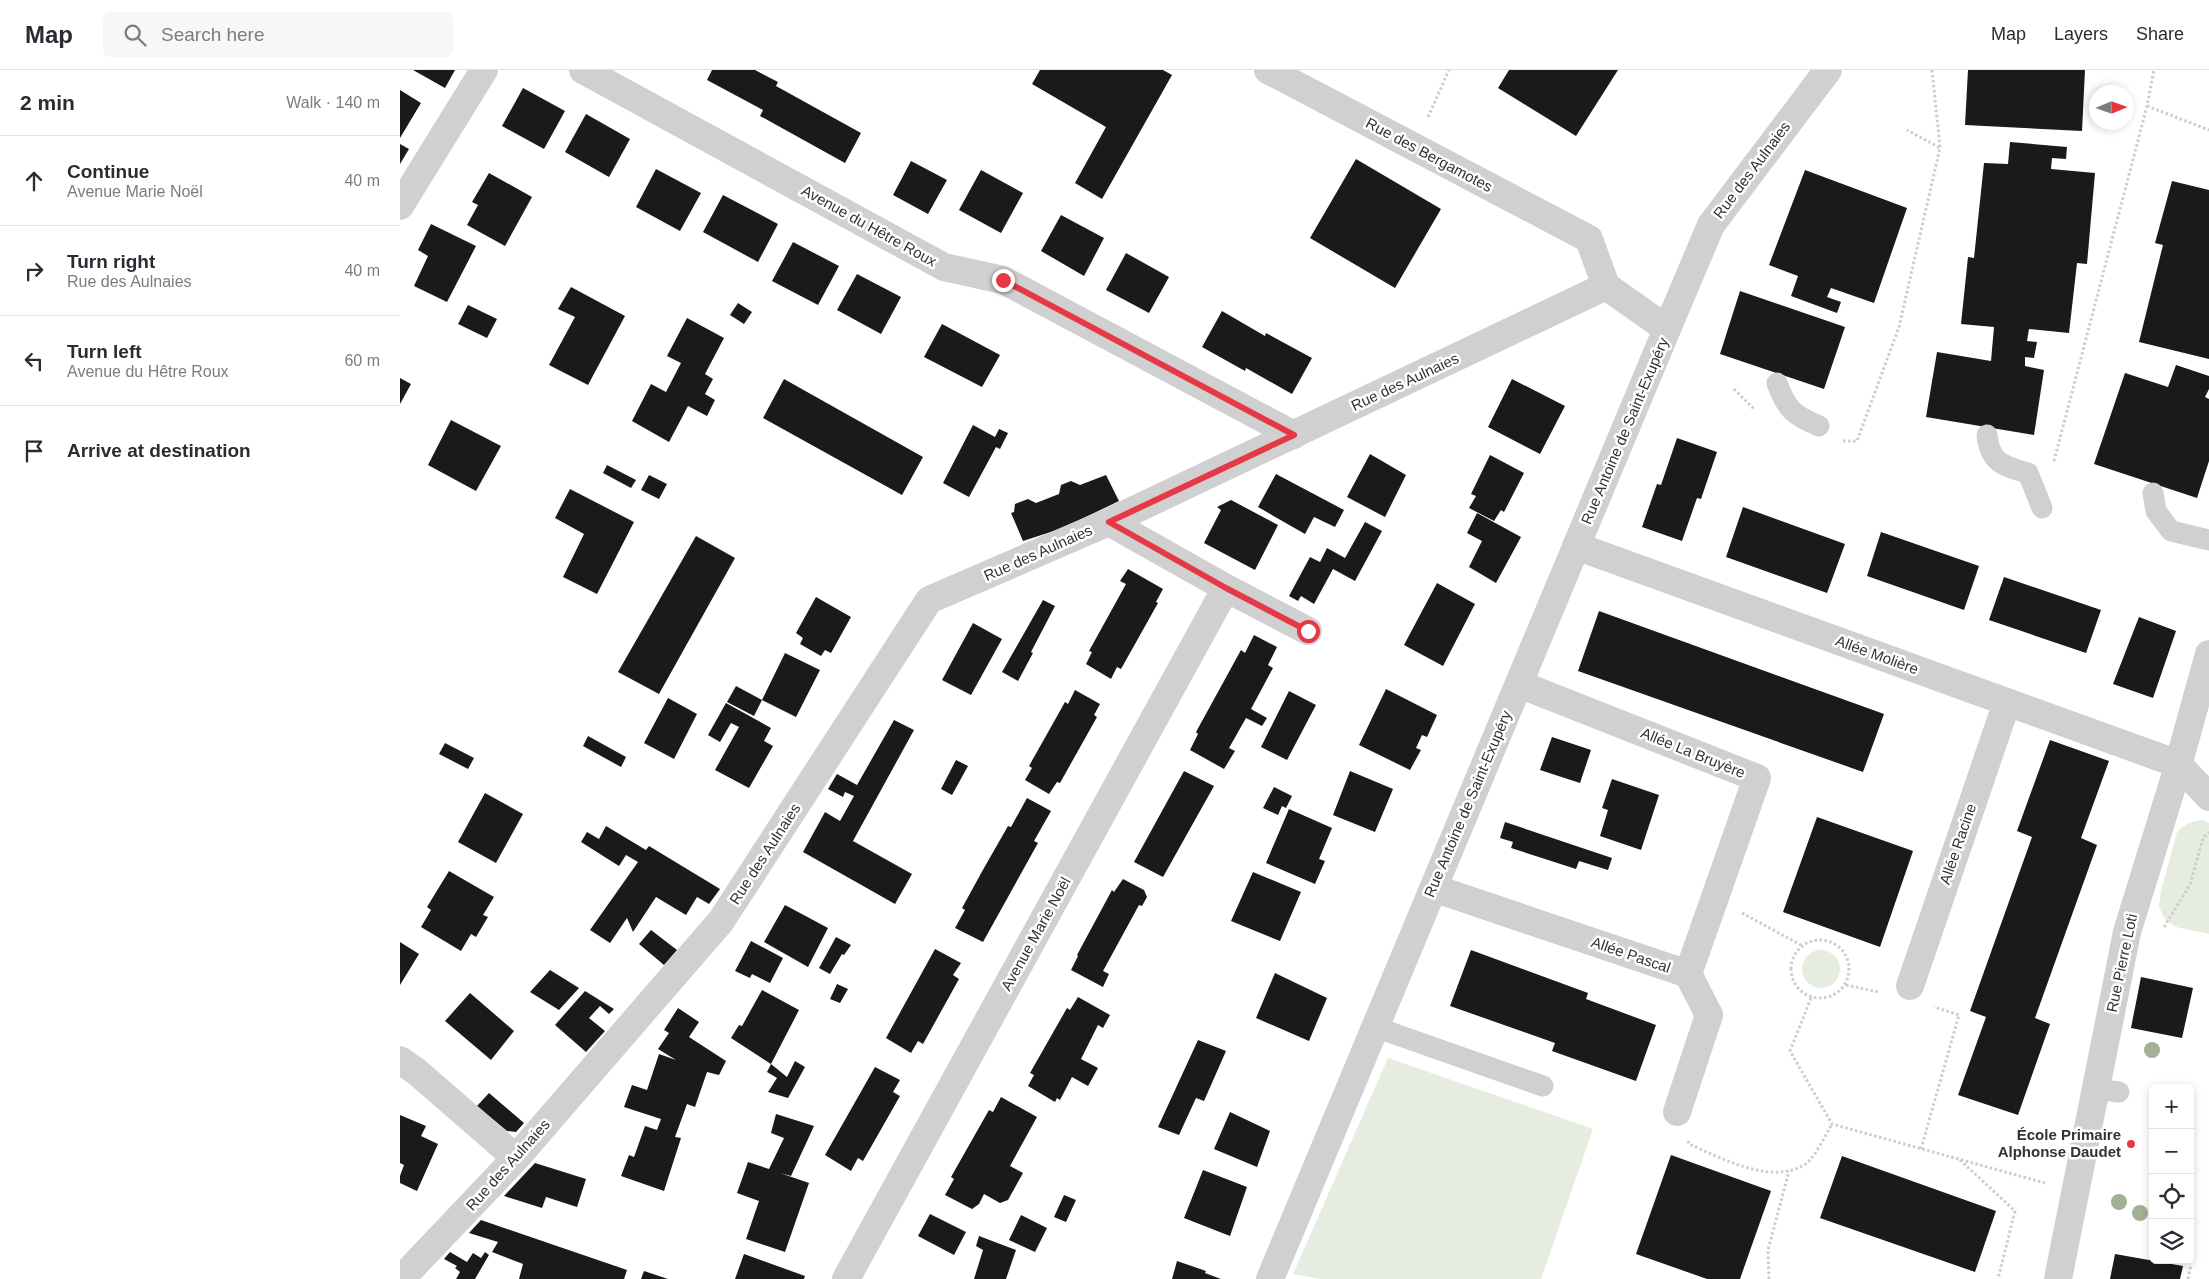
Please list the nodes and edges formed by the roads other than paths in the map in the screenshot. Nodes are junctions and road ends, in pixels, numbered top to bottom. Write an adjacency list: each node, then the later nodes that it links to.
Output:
1 (484, 70): 5 (street)
2 (583, 70): 10 (street, Avenue du Hêtre Roux)
3 (1268, 70): 6 (street, Rue des Bergamotes)
4 (1828, 70): 7 (street, Rue des Aulnaies)
5 (400, 206)
6 (1606, 286): 7 (street); 10 (street, Rue des Aulnaies)
7 (1668, 329): 16 (street, Rue Antoine de Saint-Exupéry)
8 (1777, 383): 9 (lane)
9 (1819, 426)
10 (1294, 435): 14 (street, Rue des Aulnaies)
11 (1987, 435): 13 (lane)
12 (2153, 493): 15 (lane)
13 (2042, 508)
14 (1109, 522): 17 (street); 31 (street, Rue des Aulnaies)
15 (2209, 540)
16 (1576, 546): 20 (street, Rue Antoine de Saint-Exupéry); 21 (street, Allée Molière)
17 (1226, 588): 18 (street); 33 (street, Avenue Marie Noël)
18 (1308, 631)
19 (2209, 654): 22 (street, Rue Pierre Loti)
20 (1519, 684): 24 (street, Rue Antoine de Saint-Exupéry); 25 (street, Allée La Bruyère)
21 (2007, 702): 22 (street, Allée Molière); 26 (street, Allée Racine)
22 (2178, 764): 23 (street); 35 (street, Rue Pierre Loti)
23 (2209, 798)
24 (1433, 888): 25 (street, Allée Pascal); 27 (street, Rue Antoine de Saint-Exupéry)
25 (1688, 974): 30 (street, Allée Pascal)
26 (1910, 986)
27 (1375, 1026): 29 (lane); 34 (street, Rue Antoine de Saint-Exupéry)
28 (400, 1060): 31 (street)
29 (1543, 1086)
30 (1677, 1112)
31 (516, 1158): 32 (street, Rue des Aulnaies)
32 (401, 1279)
33 (846, 1279)
34 (1270, 1279)
35 (2058, 1279)

